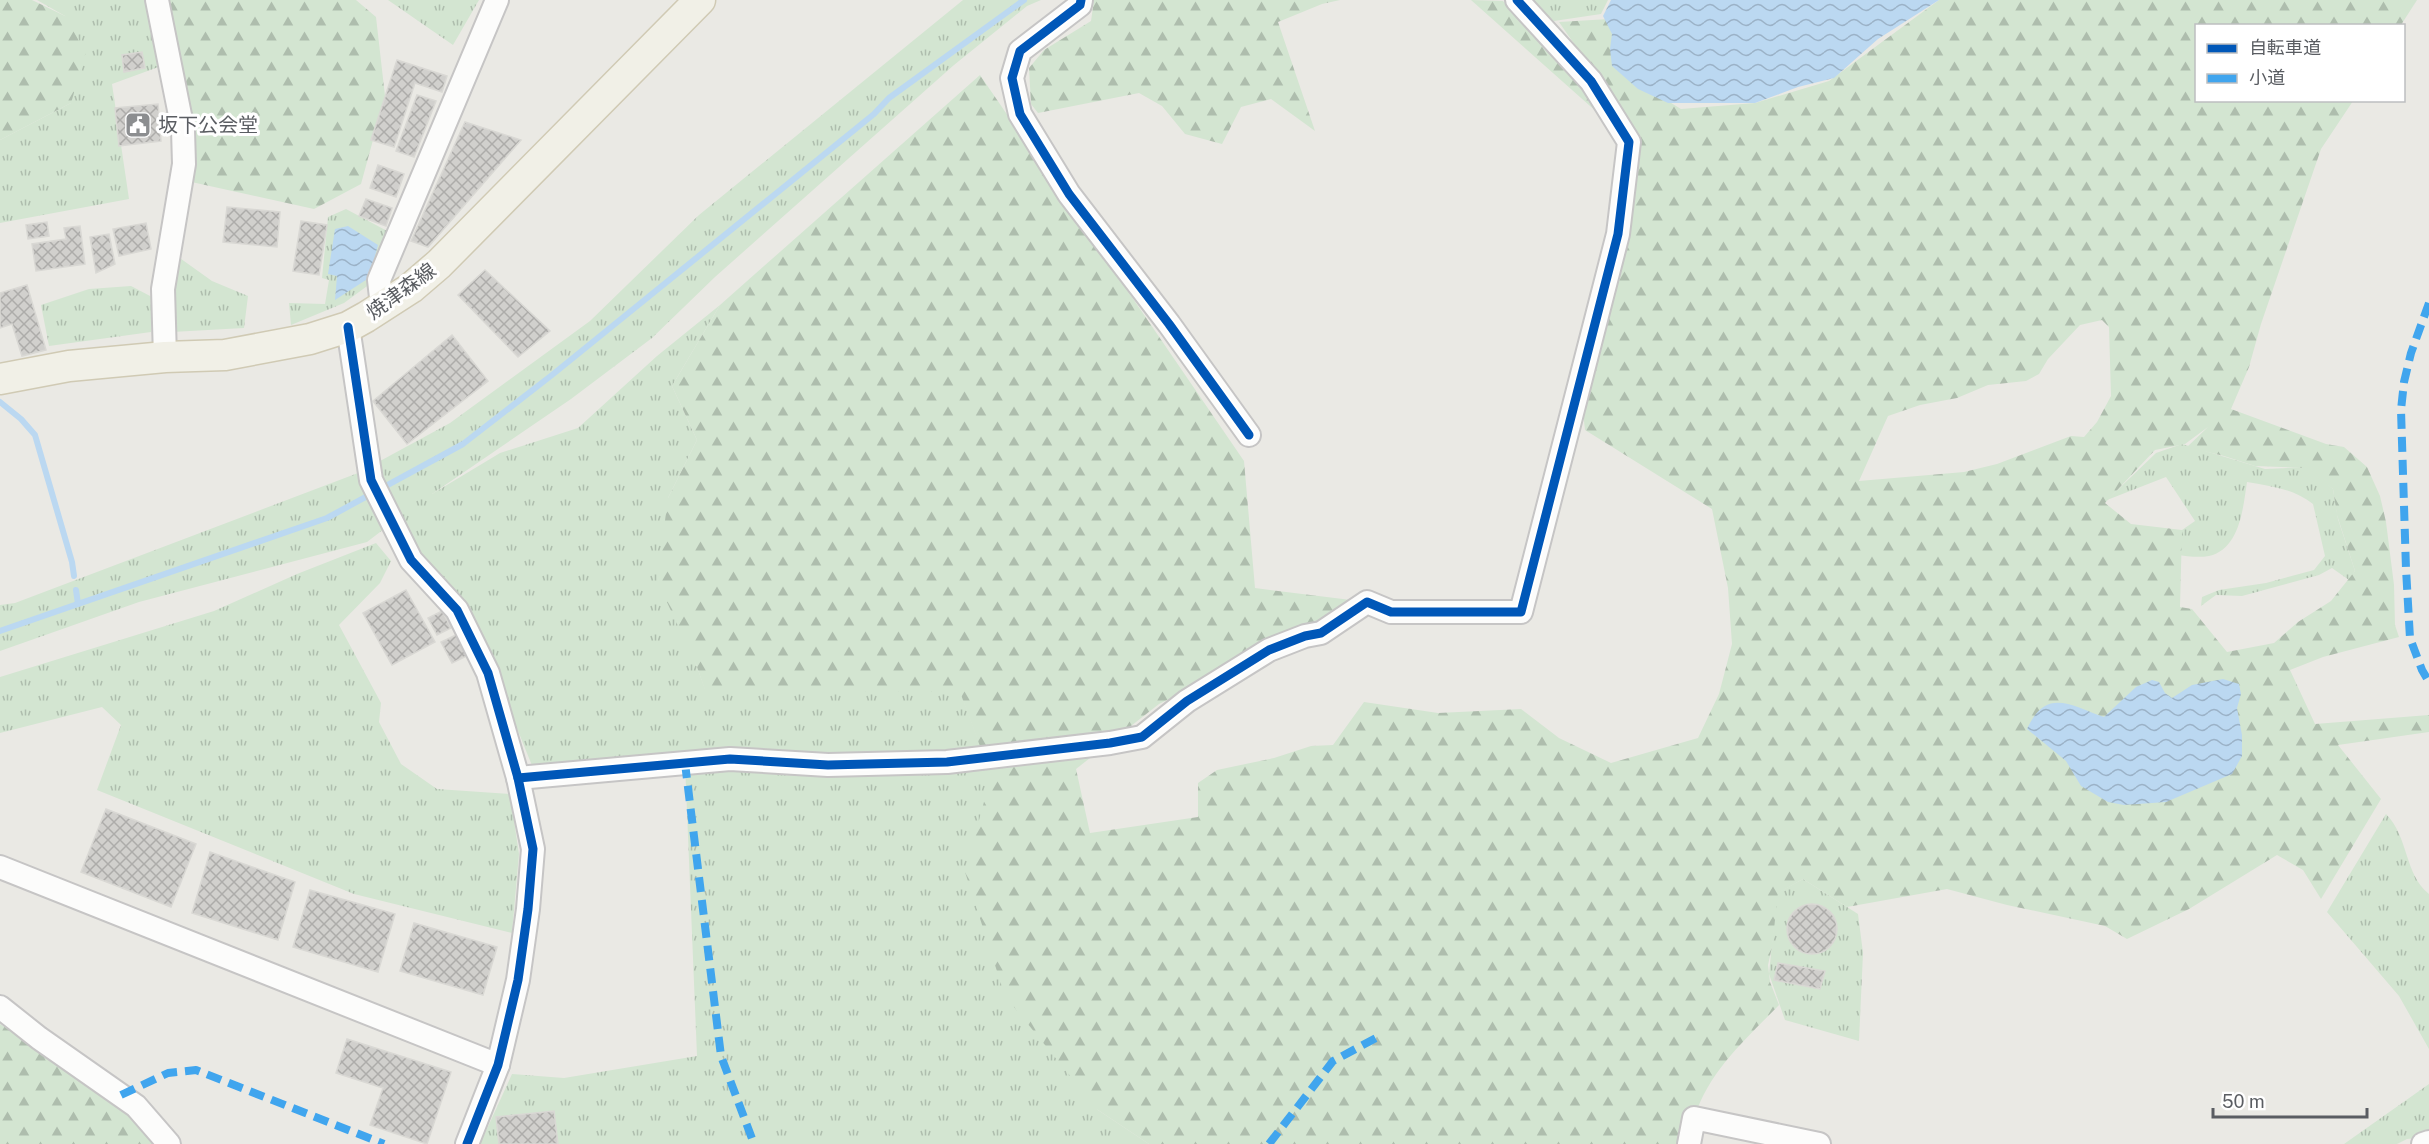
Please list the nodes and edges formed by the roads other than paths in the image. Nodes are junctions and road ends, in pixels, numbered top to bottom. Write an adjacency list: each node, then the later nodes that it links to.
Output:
1 (157, 0): 8 (street)
2 (497, 0): 6 (street)
3 (700, 0): 6 (main road, 焼津森線)
4 (1082, 0): 10 (street)
5 (1517, 0): 11 (street)
6 (382, 306): 7 (main road, 焼津森線)
7 (348, 327): 8 (main road, 焼津森線); 11 (street)
8 (165, 357): 9 (main road, 焼津森線)
9 (5, 378)
10 (1249, 435)
11 (518, 778): 14 (street)
12 (0, 867): 14 (street)
13 (0, 1007): 16 (street)
14 (498, 1065): 17 (street)
15 (2429, 1142): 20 (street)
16 (169, 1144)
17 (467, 1144)
18 (1689, 1144): 19 (street)
19 (1820, 1144)
20 (2423, 1144)

